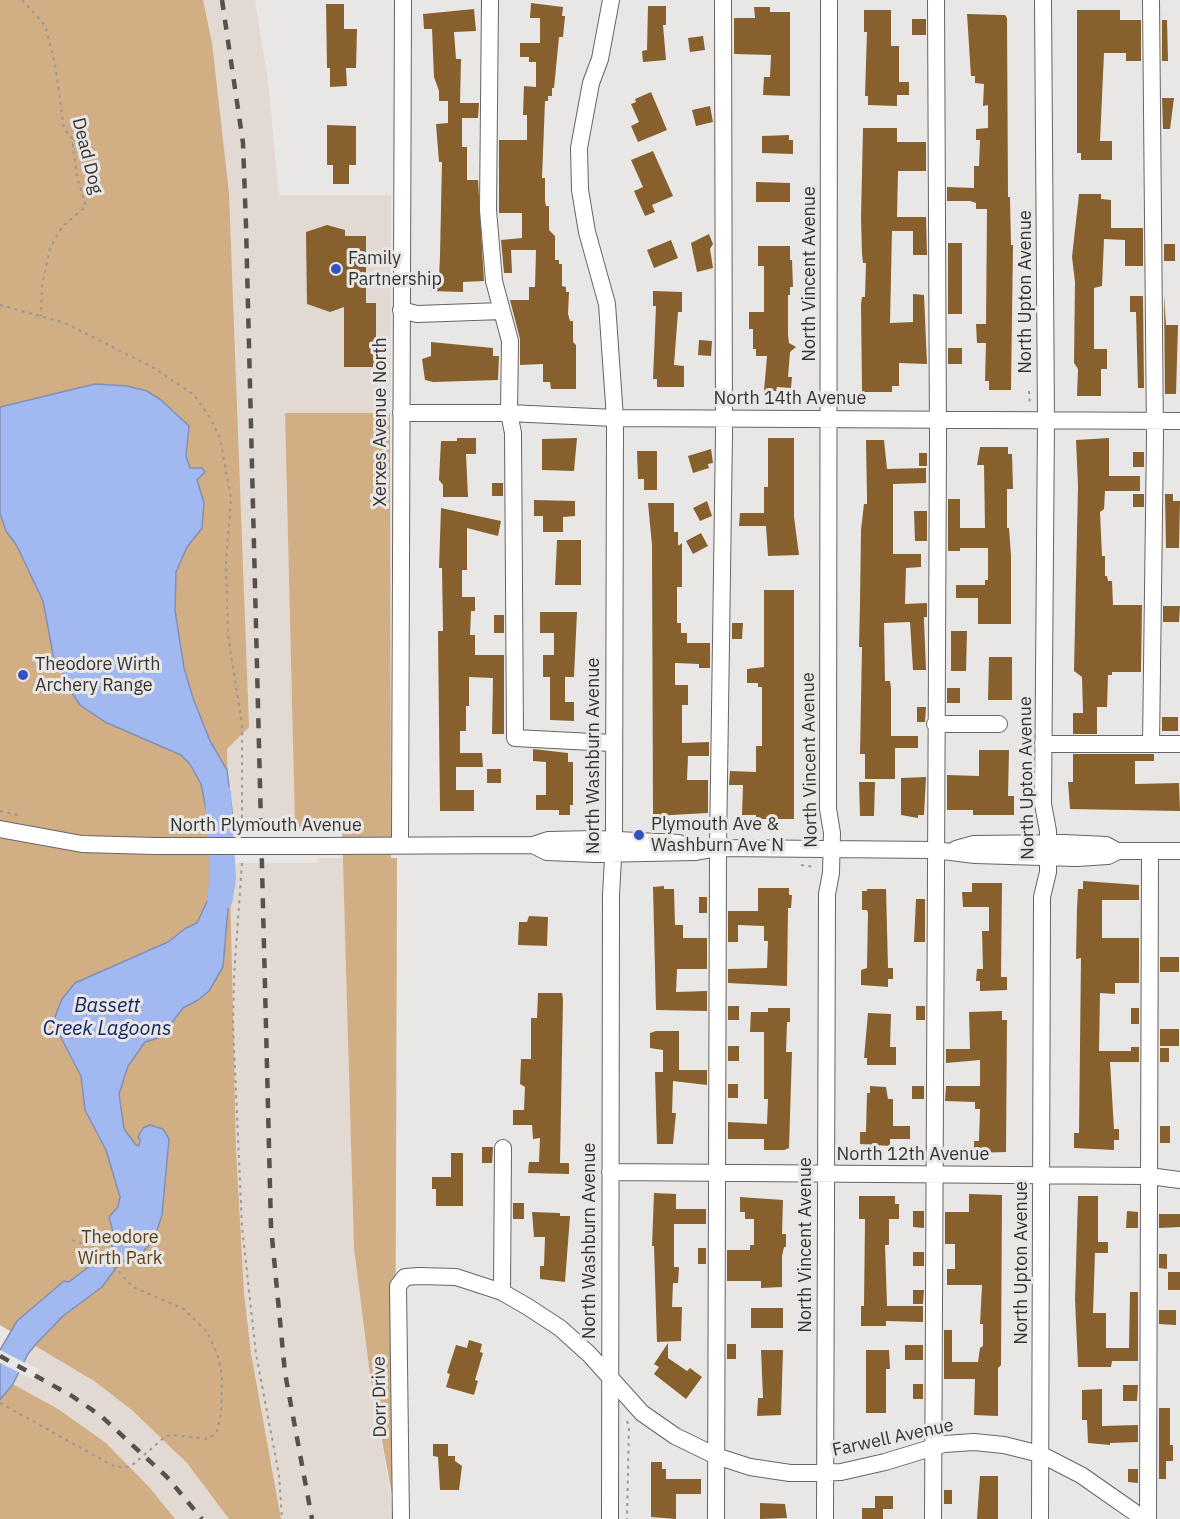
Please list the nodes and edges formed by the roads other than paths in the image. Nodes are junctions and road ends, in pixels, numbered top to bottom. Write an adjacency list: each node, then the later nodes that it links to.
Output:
1 (403, 0): 9 (street, Xerxes Avenue North)
2 (490, 0): 10 (street)
3 (611, 0): 13 (street, North Washburn Avenue)
4 (723, 0): 14 (street)
5 (829, 0): 15 (street, North Vincent Avenue)
6 (936, 0): 16 (street)
7 (1044, 0): 17 (street, North Upton Avenue)
8 (1151, 0): 18 (street)
9 (401, 310): 10 (street); 11 (street, Xerxes Avenue North)
10 (501, 311): 12 (street)
11 (401, 413): 12 (street, North 14th Avenue); 27 (street, Xerxes Avenue North)
12 (509, 414): 13 (street, North 14th Avenue); 22 (street)
13 (615, 418): 14 (street, North 14th Avenue); 22 (street, North Washburn Avenue)
14 (722, 418): 15 (street, North 14th Avenue); 29 (street)
15 (830, 418): 16 (street, North 14th Avenue); 30 (street, North Vincent Avenue)
16 (938, 419): 17 (street, North 14th Avenue); 20 (street)
17 (1046, 420): 18 (street, North 14th Avenue); 23 (street, North Upton Avenue)
18 (1154, 420): 19 (street, North 14th Avenue); 24 (street)
19 (1180, 421)
20 (935, 724): 21 (street); 31 (street)
21 (999, 724)
22 (612, 743): 28 (street, North Washburn Avenue)
23 (1043, 744): 24 (street); 32 (street, North Upton Avenue)
24 (1151, 744): 25 (street)
25 (1180, 744)
26 (0, 829): 27 (street, North Plymouth Avenue, bridge)
27 (400, 843): 28 (street, North Plymouth Avenue)
28 (614, 847): 29 (street, North Plymouth Avenue); 36 (street, North Washburn Avenue)
29 (718, 848): 30 (street, North Plymouth Avenue); 37 (street)
30 (832, 849): 31 (street, North Plymouth Avenue); 38 (street, North Vincent Avenue)
31 (943, 850): 32 (street, North Plymouth Avenue); 39 (street)
32 (1048, 850): 33 (street, North Plymouth Avenue); 40 (street, North Upton Avenue)
33 (1150, 851): 34 (street, North Plymouth Avenue); 41 (street)
34 (1180, 852)
35 (503, 1148): 44 (street)
36 (610, 1172): 37 (street, North 12th Avenue); 45 (street, North Washburn Avenue)
37 (718, 1173): 38 (street, North 12th Avenue); 48 (street)
38 (826, 1174): 39 (street, North 12th Avenue); 49 (street, North Vincent Avenue)
39 (933, 1175): 40 (street, North 12th Avenue); 46 (street)
40 (1041, 1176): 41 (street, North 12th Avenue); 47 (street, North Upton Avenue)
41 (1149, 1176): 42 (street, North 12th Avenue); 56 (street)
42 (1180, 1179)
43 (405, 1277): 44 (street, Farwell Avenue); 50 (street, Dorr Drive)
44 (502, 1292): 45 (street, Farwell Avenue)
45 (609, 1377): 48 (street, Farwell Avenue); 51 (street, North Washburn Avenue)
46 (933, 1446): 47 (street, Farwell Avenue); 49 (street, Farwell Avenue); 54 (street)
47 (1040, 1454): 55 (street, North Upton Avenue); 56 (street, Farwell Avenue)
48 (716, 1456): 49 (street, Farwell Avenue); 52 (street)
49 (825, 1472): 53 (street, North Vincent Avenue)
50 (400, 1519)
51 (610, 1519)
52 (716, 1519)
53 (825, 1519)
54 (933, 1519)
55 (1040, 1519)
56 (1146, 1519)

